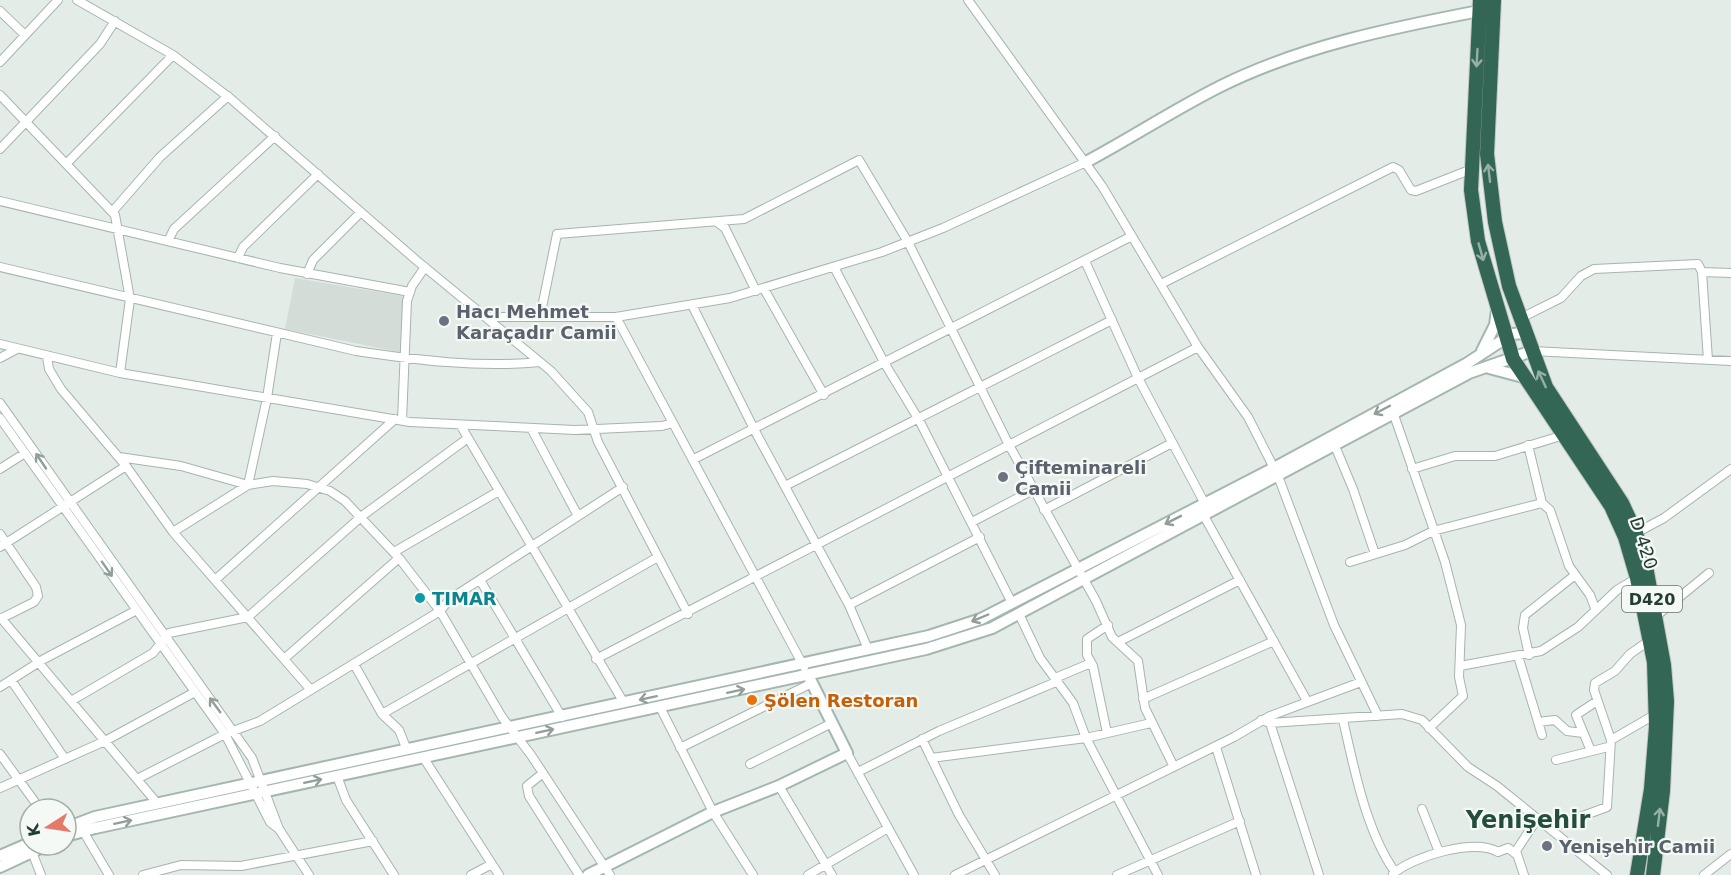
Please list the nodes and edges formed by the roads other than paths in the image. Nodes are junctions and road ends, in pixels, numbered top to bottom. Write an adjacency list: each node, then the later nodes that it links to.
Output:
1 (58, 0): 8 (street)
2 (77, 0): 7 (street)
3 (968, 0): 16 (street)
4 (1494, 0): 46 (highway, D420, one-way to 4)
5 (1479, 6): 16 (main road); 18 (highway, D420, one-way to 18)
6 (0, 11): 8 (street)
7 (115, 21): 9 (street); 13 (street)
8 (25, 36): 10 (street)
9 (173, 56): 12 (street); 17 (street)
10 (0, 62)
11 (0, 95): 13 (street)
12 (228, 96): 14 (street); 21 (street)
13 (27, 121): 15 (street); 17 (street)
14 (275, 136): 19 (street); 26 (street)
15 (0, 149)
16 (1086, 162): 25 (street); 27 (street)
17 (68, 163): 21 (street)
18 (1472, 169): 36 (street); 41 (highway, D420, one-way to 41)
19 (318, 174): 22 (street); 28 (street)
20 (0, 201): 24 (street)
21 (113, 211): 24 (street)
22 (361, 212): 31 (street); 35 (street)
23 (717, 222): 27 (street); 37 (street); 43 (street)
24 (119, 228): 26 (street); 39 (street)
25 (1132, 236): 29 (street); 36 (street)
26 (168, 241): 28 (street)
27 (908, 242): 32 (street); 47 (street)
28 (238, 258): 35 (street)
29 (1085, 261): 45 (street); 47 (street)
30 (0, 267): 39 (street)
31 (425, 267): 38 (street); 42 (street)
32 (834, 267): 37 (street); 62 (street)
33 (1702, 272): 34 (street); 46 (street); 59 (street)
34 (1731, 273)
35 (307, 274): 38 (street)
36 (1161, 284): 51 (street)
37 (760, 290): 40 (street); 68 (street)
38 (410, 292): 57 (street)
39 (130, 299): 48 (street); 64 (street)
40 (692, 305): 44 (street); 79 (street)
41 (1497, 307): 49 (highway, D420); 54 (main road)
42 (486, 317): 43 (street); 61 (street)
43 (540, 317): 44 (street)
44 (616, 317): 75 (street)
45 (1112, 320): 66 (street); 67 (street)
46 (1522, 326): 49 (main road); 53 (highway, D420)
47 (951, 330): 62 (street); 67 (street)
48 (277, 333): 57 (street); 69 (street)
49 (1505, 338): 54 (main road); 58 (highway, D420)
50 (0, 344): 52 (street)
51 (1198, 347): 66 (street); 93 (street)
52 (16, 349): 55 (street); 56 (street)
53 (1532, 351): 58 (main road); 59 (street); 111 (highway, D420, one-way to 53)
54 (1479, 356): 93 (main road, one-way to 93)
55 (47, 357): 64 (street); 87 (street)
56 (0, 358)
57 (406, 358): 61 (street); 73 (street)
58 (1513, 359): 63 (main road); 65 (highway, D 420 / D420)
59 (1708, 360): 60 (street)
60 (1731, 361)
61 (540, 362): 78 (street)
62 (885, 364): 68 (street); 74 (street)
63 (1483, 368): 65 (main road); 71 (main road)
64 (120, 373): 69 (street)
65 (1523, 377): 80 (highway, D 420 / D420)
66 (1138, 378): 82 (street); 83 (street)
67 (981, 388): 74 (street); 83 (street)
68 (824, 395): 79 (street)
69 (267, 398): 73 (street); 95 (street)
70 (0, 403): 102 (street, one-way to 70)
71 (1394, 415): 85 (main road); 92 (street)
72 (0, 418): 86 (street)
73 (399, 420): 76 (street); 96 (street)
74 (919, 420): 94 (street); 97 (street)
75 (673, 423): 78 (street); 88 (street)
76 (461, 426): 77 (street); 81 (street)
77 (531, 428): 78 (street); 106 (street)
78 (593, 429): 98 (street)
79 (754, 430): 88 (street); 97 (street)
80 (1564, 435): 84 (street); 125 (highway, D 420 / D420)
81 (468, 438): 100 (street); 105 (street)
82 (1172, 442): 103 (street); 104 (street)
83 (1009, 445): 94 (street); 99 (street)
84 (1527, 445): 92 (street); 101 (street)
85 (1335, 447): 93 (main road); 117 (street)
86 (25, 453): 91 (street); 102 (street)
87 (119, 457): 89 (street); 95 (street)
88 (694, 459): 124 (street)
89 (126, 466): 102 (street); 110 (street)
90 (1731, 468): 111 (street)
91 (0, 469)
92 (1412, 469): 109 (street)
93 (1276, 472): 103 (main road); 107 (main road); 161 (street)
94 (947, 477): 108 (street); 114 (street)
95 (248, 485): 96 (street); 110 (street)
96 (319, 486): 105 (street); 126 (street)
97 (785, 486): 114 (street)
98 (623, 487): 106 (street); 119 (street)
99 (1033, 490): 104 (street); 108 (street)
100 (500, 491): 116 (street); 118 (street)
101 (1542, 503): 109 (street); 123 (street)
102 (66, 504): 115 (street); 133 (street, one-way to 133); 141 (street)
103 (1205, 504): 122 (main road, one-way to 122)
104 (1044, 510): 122 (street)
105 (362, 516): 118 (street); 137 (street)
106 (578, 516): 116 (street)
107 (1204, 516): 122 (main road); 128 (street)
108 (972, 522): 113 (street)
109 (1433, 531): 117 (street); 157 (street)
110 (173, 532): 126 (street)
111 (1636, 533): 138 (highway, D420)
112 (0, 534): 115 (street)
113 (980, 537): 129 (street); 130 (street)
114 (817, 544): 124 (street); 130 (street)
115 (3, 545): 139 (street)
116 (533, 547): 127 (street); 132 (street)
117 (1375, 554): 120 (street)
118 (397, 555): 134 (street); 150 (street)
119 (658, 557): 132 (street); 135 (street)
120 (1350, 562)
121 (1709, 573): 138 (street)
122 (1080, 574): 129 (main road); 136 (main road); 140 (street)
123 (1575, 575): 131 (street); 148 (street)
124 (755, 576): 135 (street); 155 (street)
125 (1637, 578): 131 (street); 143 (highway, D 420 / D420)
126 (215, 580): 137 (street)
127 (480, 580): 134 (street); 142 (street)
128 (1240, 580): 144 (street); 145 (street)
129 (1012, 603): 147 (main road, one-way to 147)
130 (849, 606): 147 (street)
131 (1595, 608): 148 (street)
132 (568, 610): 142 (street); 151 (street)
133 (135, 611): 146 (street); 152 (street)
134 (440, 611): 154 (street); 156 (street)
135 (687, 614): 151 (street)
136 (1019, 614): 158 (main road); 160 (street)
137 (248, 617): 141 (street); 150 (street)
138 (1655, 617): 267 (highway, D420, one-way to 138)
139 (1, 619): 152 (street)
140 (1108, 625): 145 (street); 153 (street)
141 (165, 636): 146 (street); 183 (street, one-way to 141)
142 (514, 640): 156 (street); 174 (street)
143 (1650, 640): 168 (street); 172 (highway, D 420 / D420)
144 (1274, 641): 165 (street); 167 (street)
145 (1118, 642): 165 (street)
146 (159, 644): 164 (street); 166 (street)
147 (868, 650): 155 (main road)
148 (1529, 655): 149 (street)
149 (1518, 656): 157 (street); 177 (street)
150 (284, 659): 163 (street)
151 (596, 659): 169 (street)
152 (38, 662): 159 (street); 166 (street)
153 (1091, 663): 160 (street); 186 (street)
154 (354, 664): 163 (street); 171 (street)
155 (802, 664): 158 (street); 169 (main road, one-way to 169)
156 (470, 665): 171 (street); 181 (street)
157 (1460, 666): 182 (street)
158 (810, 679): 170 (main road, one-way to 158); 178 (main road); 194 (street)
159 (11, 680): 162 (street); 201 (street)
160 (1056, 680): 189 (street); 190 (street)
161 (1361, 682): 167 (street); 173 (street)
162 (0, 687)
163 (310, 690): 183 (street)
164 (195, 692): 185 (street); 191 (street)
165 (1143, 699): 179 (street)
166 (71, 701): 191 (street)
167 (1307, 701): 175 (street)
168 (1597, 701): 184 (street); 192 (street)
169 (624, 703): 174 (main road)
170 (660, 707): 188 (main road, one-way to 170); 194 (street)
171 (382, 714): 195 (street)
172 (1656, 714): 192 (street); 266 (highway, D 420 / D420)
173 (1378, 716): 176 (street); 182 (street)
174 (562, 717): 181 (main road)
175 (1262, 720): 180 (street); 193 (street)
176 (1343, 720): 180 (street); 242 (street)
177 (1538, 722): 184 (street); 187 (street)
178 (832, 723): 197 (main road); 203 (street)
179 (1151, 723): 186 (street); 204 (street)
180 (1270, 723): 263 (street)
181 (510, 728): 188 (street); 195 (main road)
182 (1429, 728): 218 (street)
183 (234, 731): 185 (street); 211 (street)
184 (1582, 733): 196 (street)
185 (225, 734): 208 (street); 211 (street)
186 (1107, 734): 189 (street)
187 (1542, 735)
188 (518, 737): 199 (main road); 206 (street)
189 (1086, 738): 200 (street); 213 (street)
190 (922, 739): 200 (street); 205 (street)
191 (105, 741): 201 (street); 208 (street)
192 (1610, 743): 196 (street); 222 (street)
193 (1216, 747): 204 (street); 219 (street)
194 (680, 748): 217 (street)
195 (407, 750): 211 (main road)
196 (1591, 751): 202 (street)
197 (847, 753): 205 (street); 210 (main road)
198 (0, 754): 209 (street)
199 (423, 757): 207 (main road); 236 (street)
200 (931, 758): 234 (street)
201 (65, 759): 209 (street)
202 (1556, 759)
203 (750, 764)
204 (1174, 767): 213 (street)
205 (858, 772): 221 (street)
206 (543, 773): 241 (street); 252 (street)
207 (337, 776): 211 (main road, one-way to 207); 225 (street)
208 (137, 779): 215 (street)
209 (19, 780): 212 (street); 214 (street)
210 (779, 786): 217 (main road); 237 (street)
211 (259, 787): 215 (main road); 223 (main road, one-way to 211); 232 (street)
212 (0, 788)
213 (1115, 796): 234 (street); 235 (street)
214 (31, 797)
215 (157, 803): 220 (main road)
216 (1422, 809): 227 (street)
217 (713, 812): 241 (main road); 254 (street)
218 (1537, 819): 222 (street); 228 (street)
219 (1240, 821): 235 (street); 262 (street)
220 (78, 823)
221 (888, 828): 237 (street); 257 (street)
222 (1550, 828): 265 (street)
223 (83, 831): 224 (main road); 244 (street)
224 (78, 833)
225 (373, 841): 232 (street); 249 (street)
226 (18, 851): 230 (main road)
227 (1438, 852): 228 (street); 242 (street)
228 (1516, 854): 264 (street)
229 (1731, 854): 268 (street)
230 (0, 856)
231 (18, 856): 240 (main road)
232 (297, 856): 239 (street); 248 (street)
233 (34, 857): 243 (street)
234 (985, 859): 258 (street); 259 (street)
235 (1151, 860): 260 (street); 261 (street)
236 (492, 864): 250 (street); 251 (street)
237 (825, 864): 255 (street); 256 (street)
238 (181, 865): 239 (street); 245 (street); 246 (street)
239 (241, 866): 247 (street)
240 (0, 867)
241 (607, 871): 253 (main road)
242 (1394, 873)
243 (41, 875)
244 (109, 875)
245 (144, 875)
246 (185, 875)
247 (246, 875)
248 (309, 875)
249 (394, 875)
250 (471, 875)
251 (499, 875)
252 (579, 875)
253 (588, 875)
254 (753, 875)
255 (808, 875)
256 (832, 875)
257 (914, 875)
258 (955, 875)
259 (995, 875)
260 (1117, 875)
261 (1158, 875)
262 (1256, 875)
263 (1319, 875)
264 (1524, 875)
265 (1607, 875)
266 (1637, 875)
267 (1653, 875)
268 (1704, 875)

